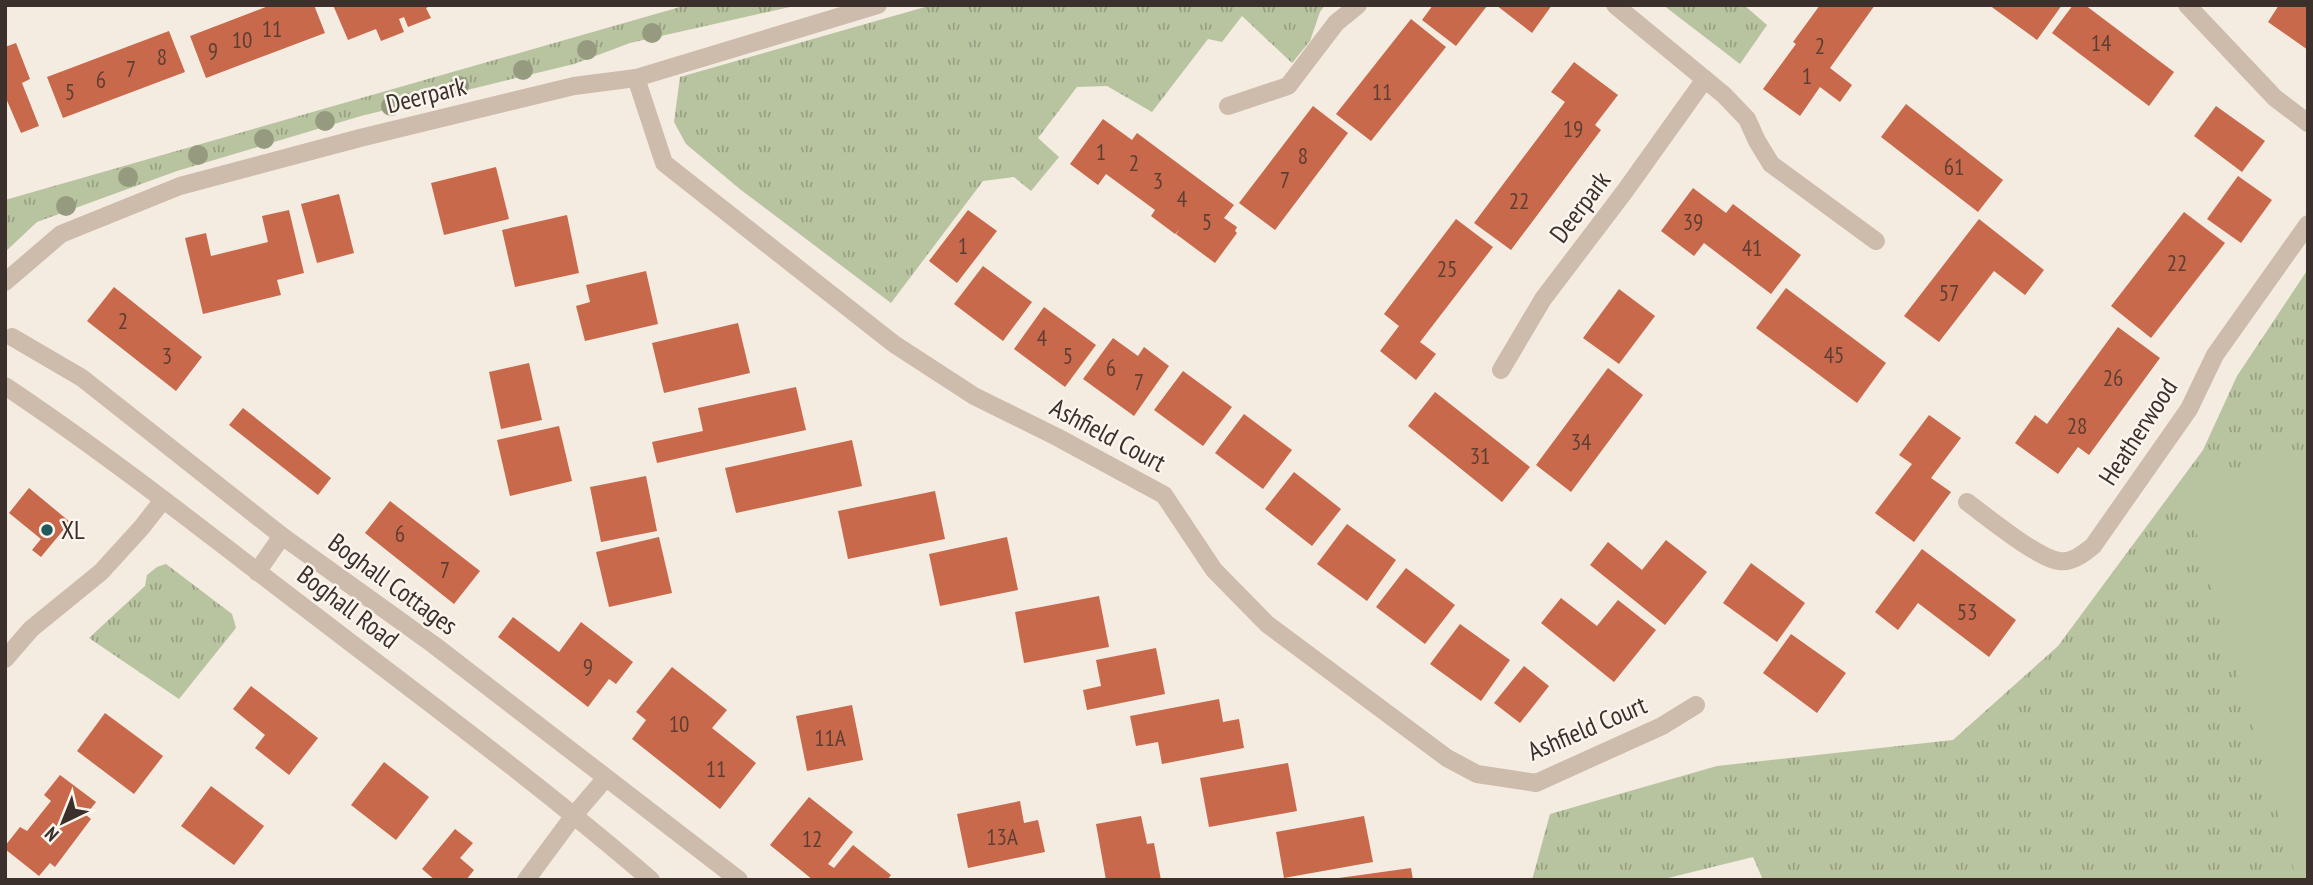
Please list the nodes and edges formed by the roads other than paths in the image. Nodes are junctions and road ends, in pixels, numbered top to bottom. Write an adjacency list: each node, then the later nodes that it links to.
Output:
1 (878, 5): 5 (street, Deerpark)
2 (1358, 5): 7 (street)
3 (1615, 5): 6 (street)
4 (2187, 5): 8 (street)
5 (636, 78): 11 (street, Deerpark); 20 (street, Ashfield Court)
6 (1705, 79): 10 (street); 13 (street, Deerpark)
7 (1228, 106)
8 (2308, 123)
9 (2308, 224): 16 (street, Heatherwood)
10 (1876, 241)
11 (5, 282)
12 (12, 337): 17 (street, Boghall Cottages)
13 (1501, 370)
14 (5, 386): 15 (street, Boghall Road)
15 (163, 500): 18 (street, Boghall Road); 19 (street)
16 (1967, 502)
17 (282, 536): 18 (street); 21 (street, Boghall Cottages)
18 (257, 572): 22 (street, Boghall Road)
19 (5, 659)
20 (1696, 705)
21 (605, 779): 22 (street); 25 (street, Boghall Cottages)
22 (575, 814): 23 (street); 24 (street, Boghall Road)
23 (526, 880)
24 (651, 880)
25 (738, 880)

